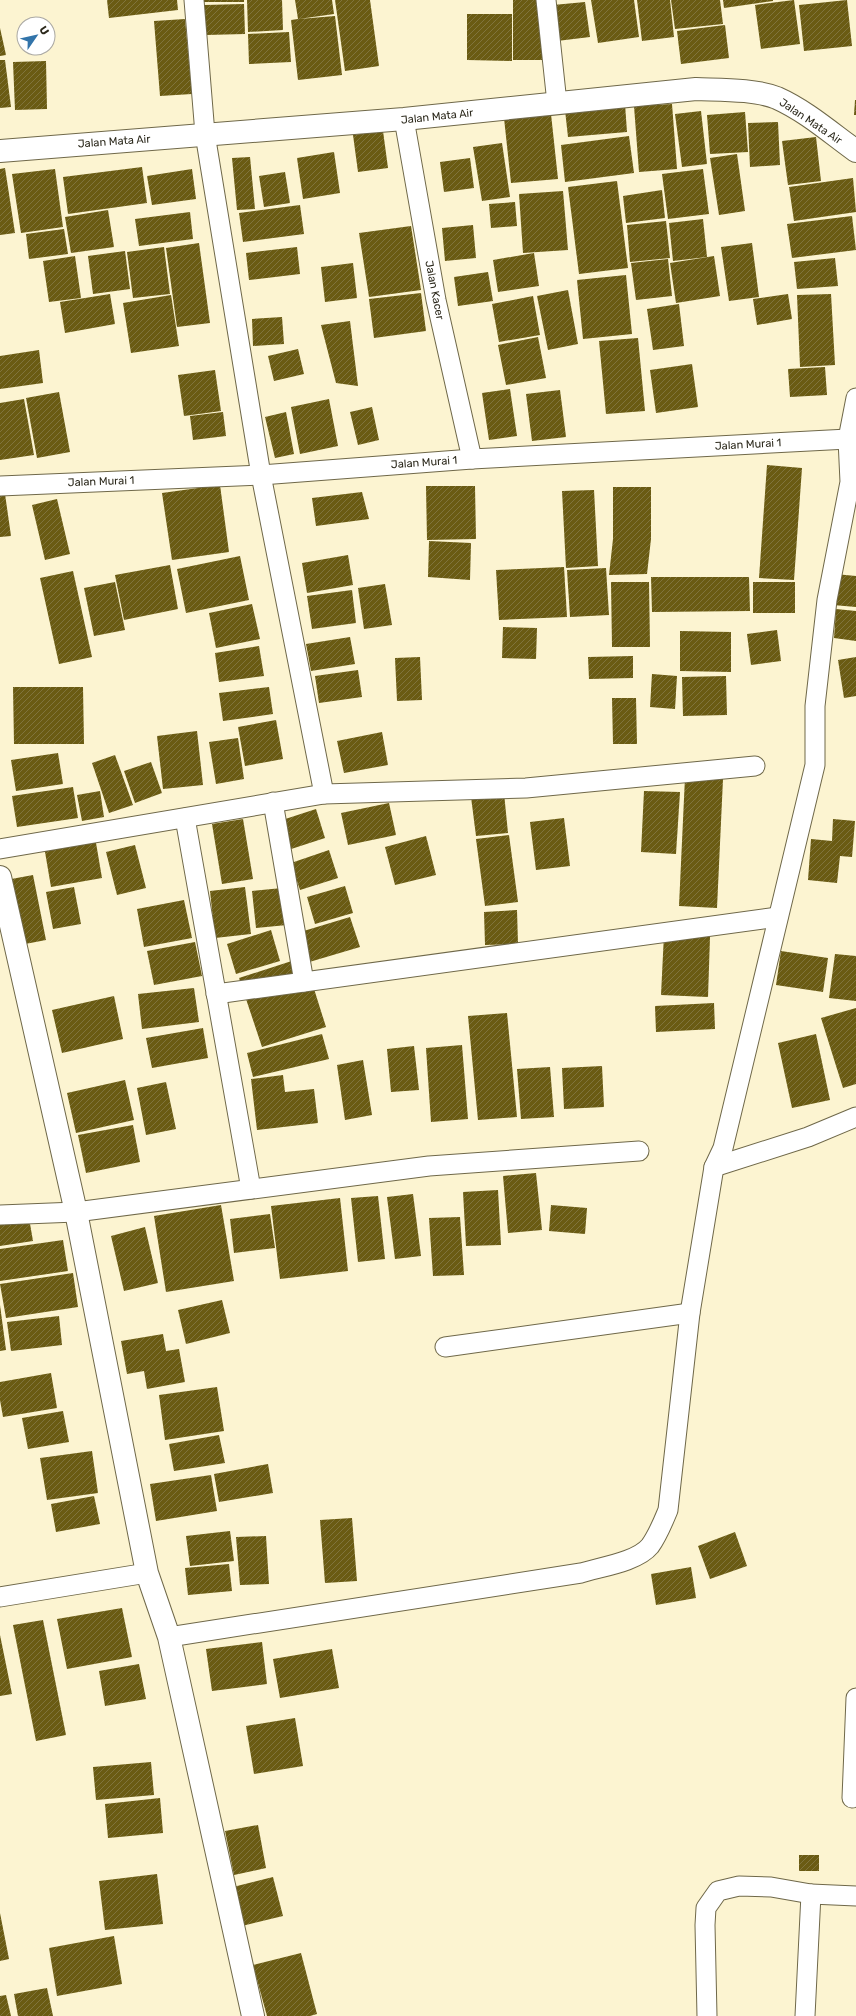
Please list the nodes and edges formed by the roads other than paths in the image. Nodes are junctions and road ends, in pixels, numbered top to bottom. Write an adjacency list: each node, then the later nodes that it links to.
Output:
1 (194, 0): 5 (street)
2 (546, 0): 3 (street)
3 (558, 103): 4 (street, Jalan Mata Air); 7 (street, Jalan Mata Air)
4 (404, 119): 5 (street, Jalan Mata Air); 10 (street, Jalan Kacer)
5 (205, 134): 6 (street, Jalan Mata Air); 11 (street)
6 (0, 151)
7 (856, 151)
8 (856, 398): 9 (street)
9 (848, 439): 10 (street, Jalan Murai 1); 12 (street)
10 (472, 459): 11 (street, Jalan Murai 1)
11 (261, 475): 13 (street, Jalan Murai 1); 15 (street)
12 (853, 482): 20 (street)
13 (0, 486)
14 (755, 766): 15 (street)
15 (324, 794): 16 (street)
16 (273, 802): 17 (street); 21 (street)
17 (185, 818): 18 (street); 22 (street)
18 (0, 849)
19 (0, 877): 27 (street)
20 (778, 917): 21 (street); 25 (street)
21 (304, 982): 22 (street)
22 (216, 994): 26 (street)
23 (856, 1117): 25 (street)
24 (639, 1151): 26 (street)
25 (714, 1167): 29 (street)
26 (251, 1189): 27 (street)
27 (76, 1212): 28 (street); 31 (street)
28 (0, 1215)
29 (690, 1313): 30 (street); 33 (street)
30 (445, 1347)
31 (147, 1573): 32 (street); 33 (street)
32 (0, 1597)
33 (169, 1637): 38 (street)
34 (856, 1698): 35 (street)
35 (852, 1798)
36 (811, 1894): 37 (street); 39 (street); 40 (street)
37 (856, 1896)
38 (253, 2016)
39 (707, 2016)
40 (805, 2016)

